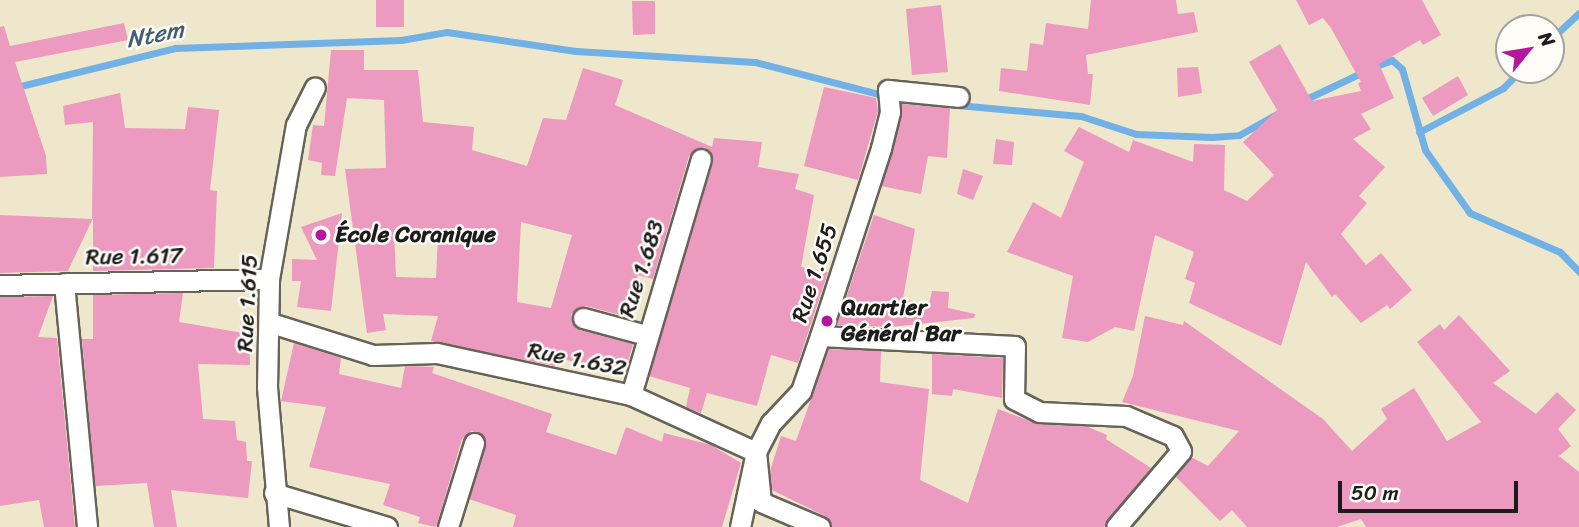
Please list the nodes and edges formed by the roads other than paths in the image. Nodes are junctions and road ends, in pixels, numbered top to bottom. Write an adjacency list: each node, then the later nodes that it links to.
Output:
1 (315, 87): 4 (street, Rue 1.615)
2 (959, 97): 10 (street, Rue 1.655)
3 (701, 159): 9 (street, Rue 1.683)
4 (269, 279): 5 (street, Rue 1.617); 8 (street, Rue 1.615)
5 (64, 283): 6 (street, Rue 1.617); 15 (street)
6 (0, 285)
7 (583, 318): 9 (street)
8 (271, 323): 11 (street, Rue 1.632); 14 (street, Rue 1.615)
9 (646, 335): 11 (street, Rue 1.683)
10 (820, 336): 13 (street, Rue 1.655); 21 (street)
11 (631, 395): 13 (street, Rue 1.632)
12 (474, 443): 18 (street)
13 (756, 453): 19 (street, Rue 1.655); 20 (street)
14 (274, 493): 16 (street, Rue 1.615); 17 (street)
15 (87, 527)
16 (279, 527)
17 (387, 527)
18 (449, 527)
19 (740, 527)
20 (820, 527)
21 (1116, 527)

